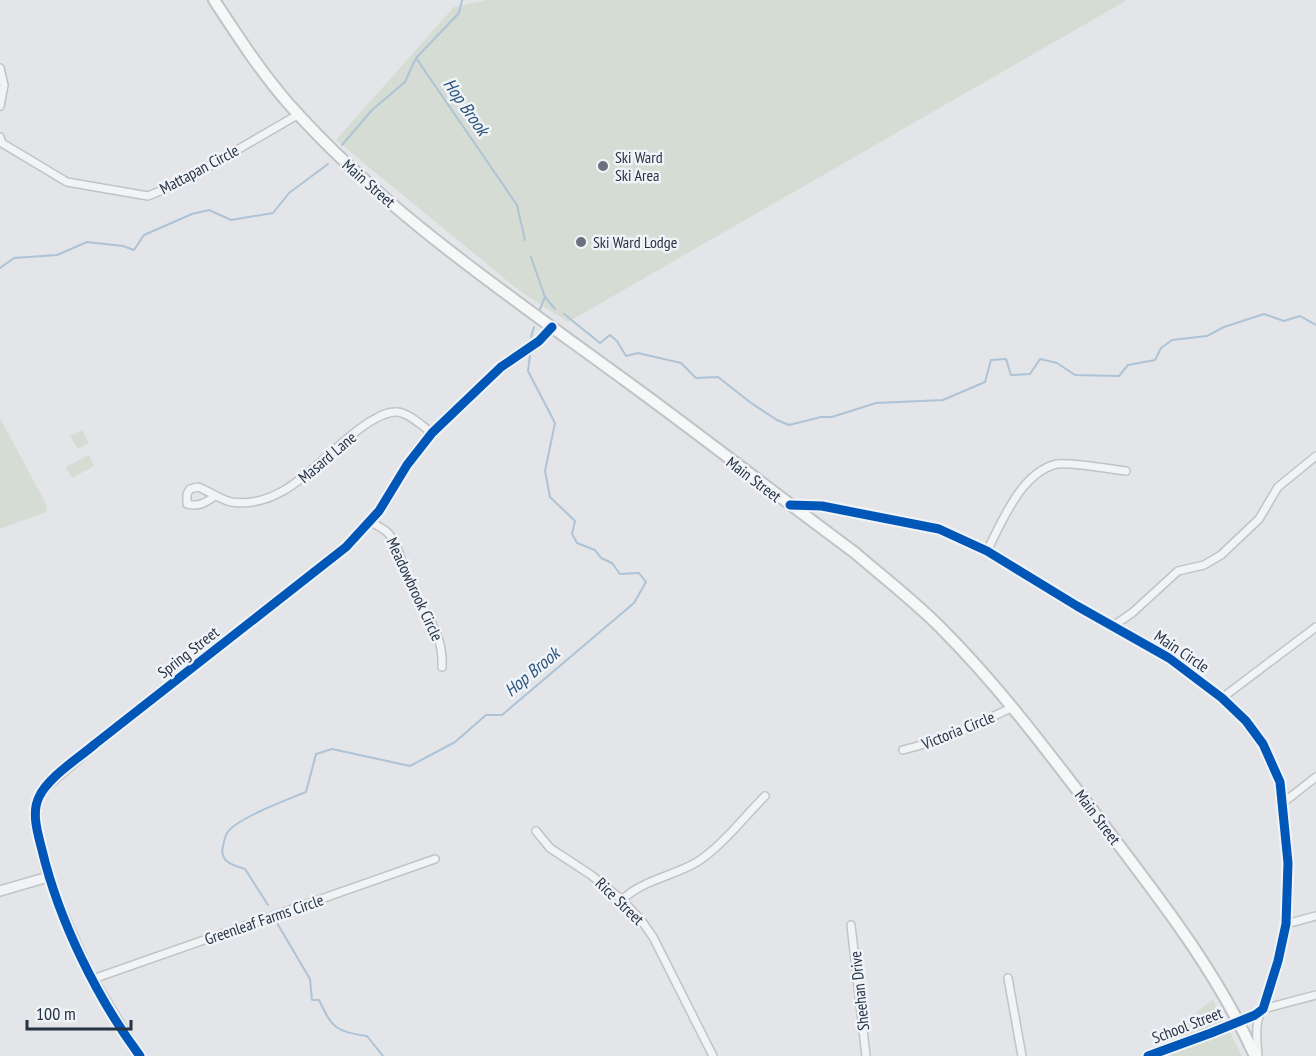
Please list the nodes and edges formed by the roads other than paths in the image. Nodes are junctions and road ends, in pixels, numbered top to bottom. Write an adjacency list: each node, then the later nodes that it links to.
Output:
1 (214, 0): 5 (main road, Main Street)
2 (0, 68): 3 (street)
3 (1, 96): 4 (street)
4 (0, 106)
5 (299, 114): 6 (street, Mattapan Circle); 7 (main road, Main Street)
6 (0, 137)
7 (552, 327): 8 (street, Spring Street); 12 (main road, Main Street)
8 (432, 433): 11 (street, Masard Lane); 13 (street, Spring Street)
9 (1316, 456): 15 (street)
10 (1126, 471): 14 (street)
11 (215, 496)
12 (790, 505): 14 (street, Main Circle); 19 (main road, Main Street)
13 (370, 521): 17 (street, Meadowbrook Circle); 26 (street, Spring Street)
14 (987, 551): 15 (street, Main Circle)
15 (1113, 627): 18 (street, Main Circle)
16 (1316, 627): 18 (street)
17 (442, 667)
18 (1222, 698): 23 (street, Main Circle)
19 (1013, 707): 20 (street, Victoria Circle); 36 (main road, Main Street)
20 (903, 750)
21 (1316, 777): 23 (street)
22 (765, 796): 28 (street)
23 (1284, 802): 30 (street, Main Circle)
24 (536, 831): 28 (street, Rice Street)
25 (435, 859): 33 (street, Greenleaf Farms Circle)
26 (48, 877): 27 (street); 33 (street, Spring Street)
27 (0, 891)
28 (622, 900): 38 (street, Rice Street)
29 (1316, 916): 30 (street)
30 (1286, 924): 35 (street, Main Circle)
31 (851, 925): 39 (street, Sheehan Drive)
32 (1008, 978): 40 (street)
33 (93, 979): 37 (street, Spring Street)
34 (1316, 995): 35 (street)
35 (1263, 1009): 36 (street); 42 (street, Main Circle)
36 (1237, 1022): 41 (street, School Street); 42 (main road, Main Street)
37 (140, 1056)
38 (713, 1056)
39 (866, 1056)
40 (1022, 1056)
41 (1148, 1056)
42 (1256, 1056)

